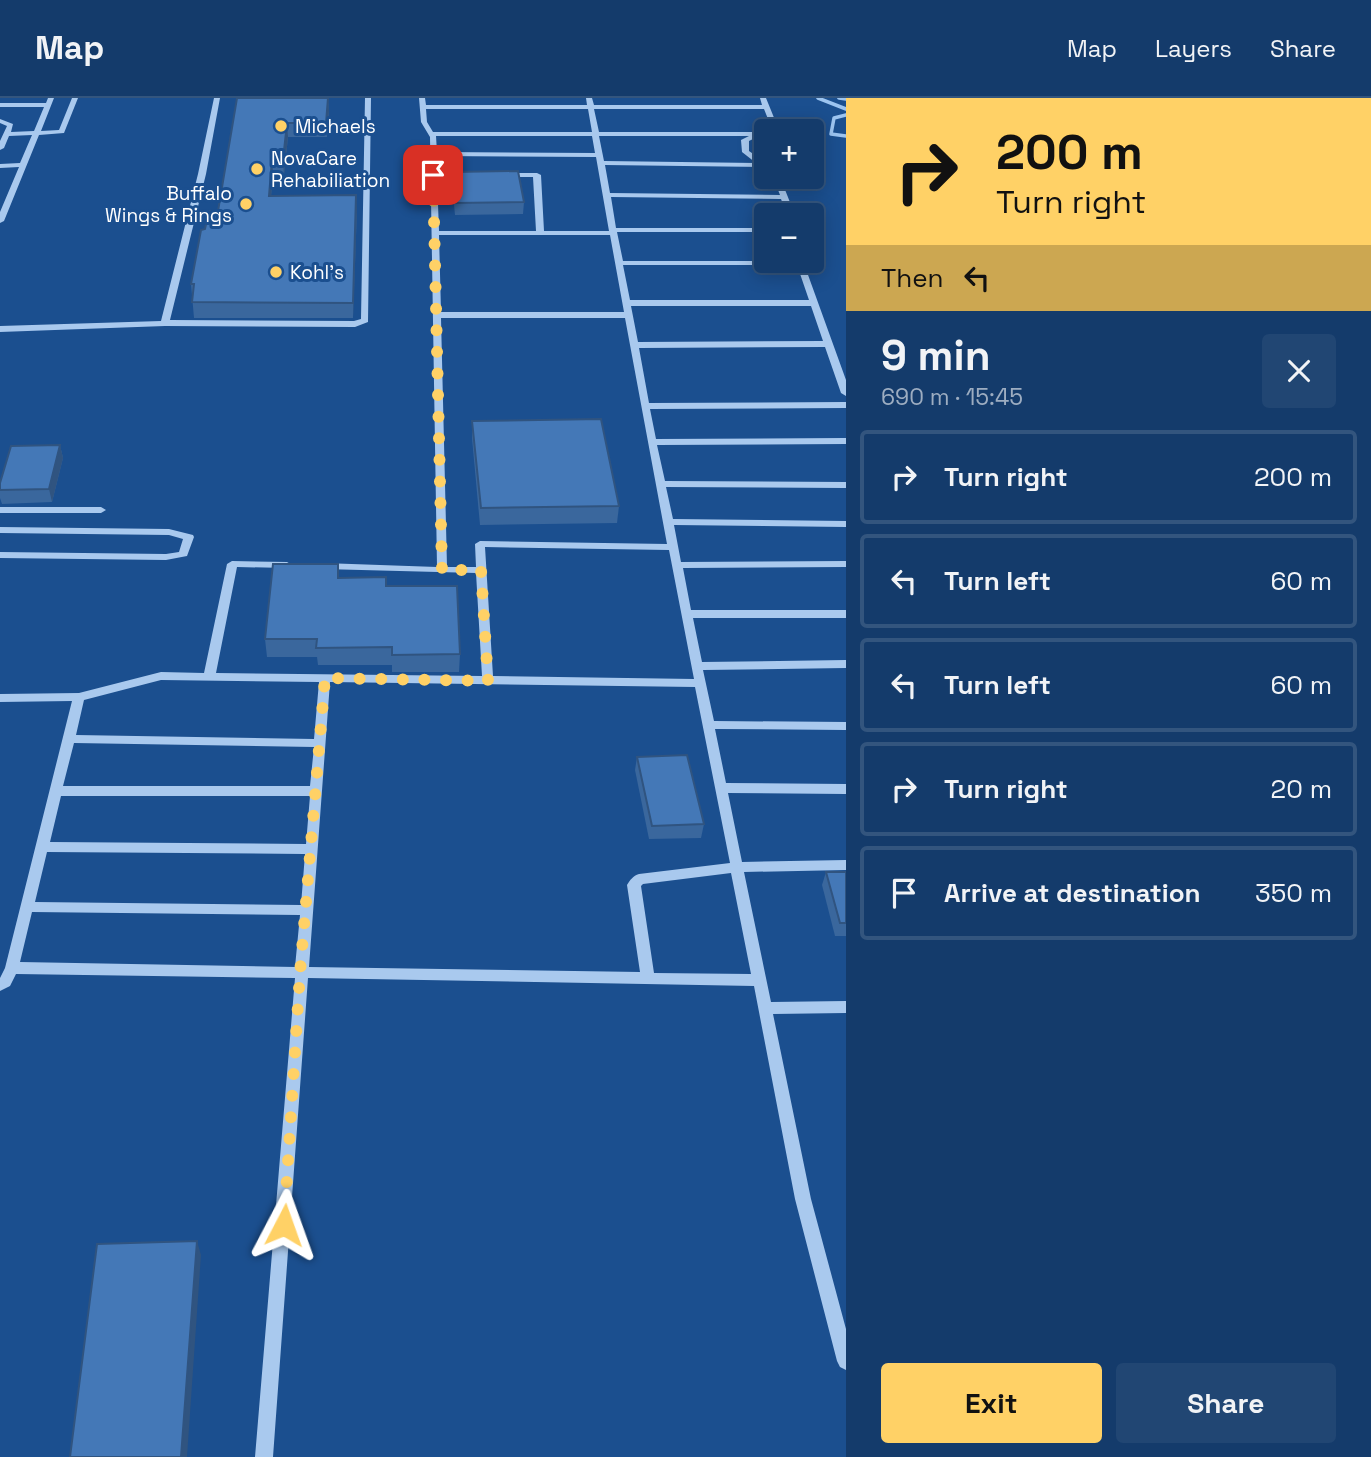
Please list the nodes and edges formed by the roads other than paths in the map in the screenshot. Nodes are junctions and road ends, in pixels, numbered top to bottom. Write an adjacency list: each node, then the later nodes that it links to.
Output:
1 (75, 98): 12 (street)
2 (217, 98): 44 (street)
3 (368, 98): 44 (street)
4 (763, 98): 9 (street)
5 (49, 101): 8 (street); 12 (street)
6 (422, 102): 7 (street); 14 (street)
7 (590, 103): 9 (street); 16 (street)
8 (0, 105)
9 (766, 107): 10 (street)
10 (771, 119)
11 (0, 121): 13 (street)
12 (36, 133): 13 (street); 22 (street)
13 (7, 134): 18 (street)
14 (431, 134): 16 (street); 19 (street)
15 (754, 134): 16 (street)
16 (596, 135): 20 (street)
17 (754, 137): 21 (street)
18 (0, 148)
19 (433, 154): 20 (lane); 25 (street)
20 (600, 159): 23 (street); 29 (street)
21 (754, 159)
22 (23, 165): 24 (street); 31 (street)
23 (754, 165)
24 (0, 166)
25 (433, 175): 26 (street); 36 (street)
26 (474, 175)
27 (499, 175): 37 (street)
28 (781, 189): 30 (street)
29 (607, 195): 30 (street); 35 (street)
30 (784, 197): 32 (street)
31 (4, 199): 33 (street)
32 (786, 203)
33 (0, 221)
34 (754, 230): 35 (street)
35 (613, 232): 37 (street); 39 (street)
36 (435, 233): 37 (street); 43 (street)
37 (540, 233)
38 (754, 262): 39 (street)
39 (619, 263): 42 (street)
40 (803, 273): 41 (street)
41 (814, 303): 42 (street); 46 (street)
42 (627, 309): 43 (street); 47 (street)
43 (436, 316): 66 (street)
44 (165, 323): 45 (street)
45 (0, 329)
46 (829, 344): 47 (street); 48 (street)
47 (634, 345): 49 (street)
48 (846, 393)
49 (645, 405): 50 (street); 52 (street)
50 (846, 405)
51 (846, 441): 52 (street)
52 (652, 442): 53 (street)
53 (660, 484): 54 (street); 57 (street)
54 (846, 485)
55 (0, 510): 56 (lane)
56 (101, 510)
57 (668, 522): 58 (street); 60 (street)
58 (846, 524)
59 (0, 530): 61 (street)
60 (673, 547): 63 (street); 67 (street)
61 (0, 555)
62 (846, 564): 63 (lane)
63 (676, 565): 68 (street)
64 (302, 566): 72 (street)
65 (316, 566): 66 (street)
66 (442, 570): 67 (street)
67 (481, 570): 74 (street)
68 (686, 614): 69 (street); 71 (street)
69 (846, 614)
70 (846, 664): 71 (street)
71 (697, 666): 75 (street)
72 (209, 677): 73 (street); 76 (street)
73 (325, 678): 74 (street); 81 (street)
74 (488, 681): 75 (street)
75 (700, 683): 78 (street)
76 (79, 697): 77 (street); 80 (street)
77 (0, 698)
78 (708, 725): 79 (street); 82 (street)
79 (846, 726)
80 (68, 739): 81 (street); 84 (street)
81 (319, 743): 85 (street)
82 (721, 788): 83 (street); 89 (street)
83 (846, 789)
84 (56, 791): 85 (street); 86 (street)
85 (315, 792): 87 (street)
86 (42, 847): 87 (street); 90 (street)
87 (311, 849): 91 (street)
88 (846, 865): 89 (street)
89 (737, 867): 94 (street); 95 (street)
90 (27, 907): 91 (street); 92 (street)
91 (306, 910): 93 (street)
92 (12, 968): 93 (street); 96 (street)
93 (300, 973): 94 (street); 100 (street)
94 (648, 979): 95 (street)
95 (760, 980): 98 (street)
96 (0, 985)
97 (846, 1007): 98 (lane)
98 (765, 1008): 99 (street)
99 (846, 1361)
100 (264, 1457)

